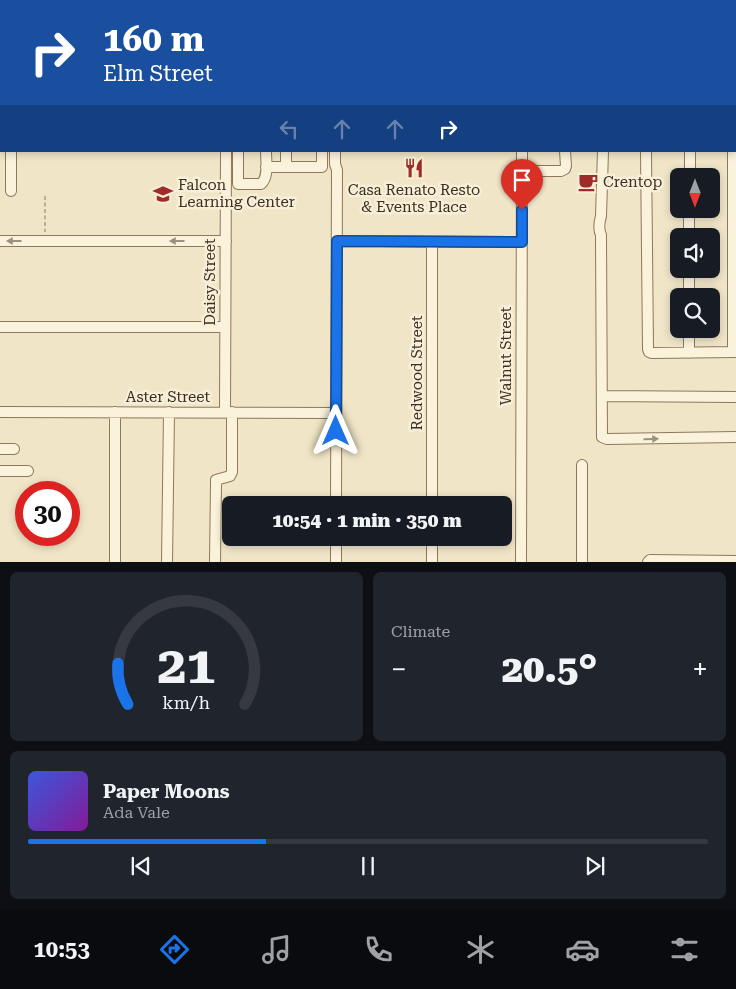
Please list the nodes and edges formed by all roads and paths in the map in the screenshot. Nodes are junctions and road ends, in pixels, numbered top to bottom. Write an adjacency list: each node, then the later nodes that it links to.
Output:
1 (11, 152): 20 (street)
2 (227, 152): 24 (street, Daisy Street)
3 (266, 152): 15 (street)
4 (286, 152): 16 (street)
5 (322, 152): 16 (street)
6 (334, 152): 18 (street)
7 (341, 152): 18 (street)
8 (522, 152): 19 (street, Walnut Street)
9 (565, 152): 19 (street)
10 (603, 152): 33 (street)
11 (646, 152): 32 (street)
12 (690, 152): 17 (street)
13 (735, 152): 31 (street)
14 (238, 155): 15 (street)
15 (266, 167): 16 (street)
16 (286, 167)
17 (690, 168)
18 (338, 170): 25 (street)
19 (522, 171): 27 (street, Walnut Street)
20 (11, 191)
21 (45, 196): 23 (path)
22 (0, 240): 23 (street, one-way to 22)
23 (45, 241): 24 (street, one-way to 23)
24 (226, 241): 29 (street, Daisy Street)
25 (337, 241): 26 (street); 39 (street)
26 (432, 242): 27 (street); 47 (street, Redwood Street)
27 (522, 242): 57 (street, Walnut Street)
28 (0, 327): 29 (street)
29 (225, 327): 38 (street, Daisy Street)
30 (689, 338): 32 (street)
31 (734, 352): 32 (street)
32 (688, 353)
33 (602, 396): 34 (street); 40 (street, one-way to 40)
34 (736, 397)
35 (0, 412): 36 (street, Aster Street)
36 (115, 412): 37 (street, Aster Street); 52 (street)
37 (169, 412): 38 (street, Aster Street); 53 (street)
38 (228, 412): 39 (street, Aster Street); 54 (street, Daisy Street)
39 (336, 413): 46 (street)
40 (736, 437)
41 (0, 449): 42 (street)
42 (14, 449)
43 (582, 465): 58 (street)
44 (0, 471): 45 (street)
45 (28, 472)
46 (336, 496)
47 (432, 496)
48 (336, 546): 55 (street)
49 (432, 546): 56 (street)
50 (736, 560): 51 (street)
51 (648, 561)
52 (115, 562)
53 (167, 562)
54 (215, 562)
55 (336, 562)
56 (432, 562)
57 (521, 562)
58 (582, 562)

